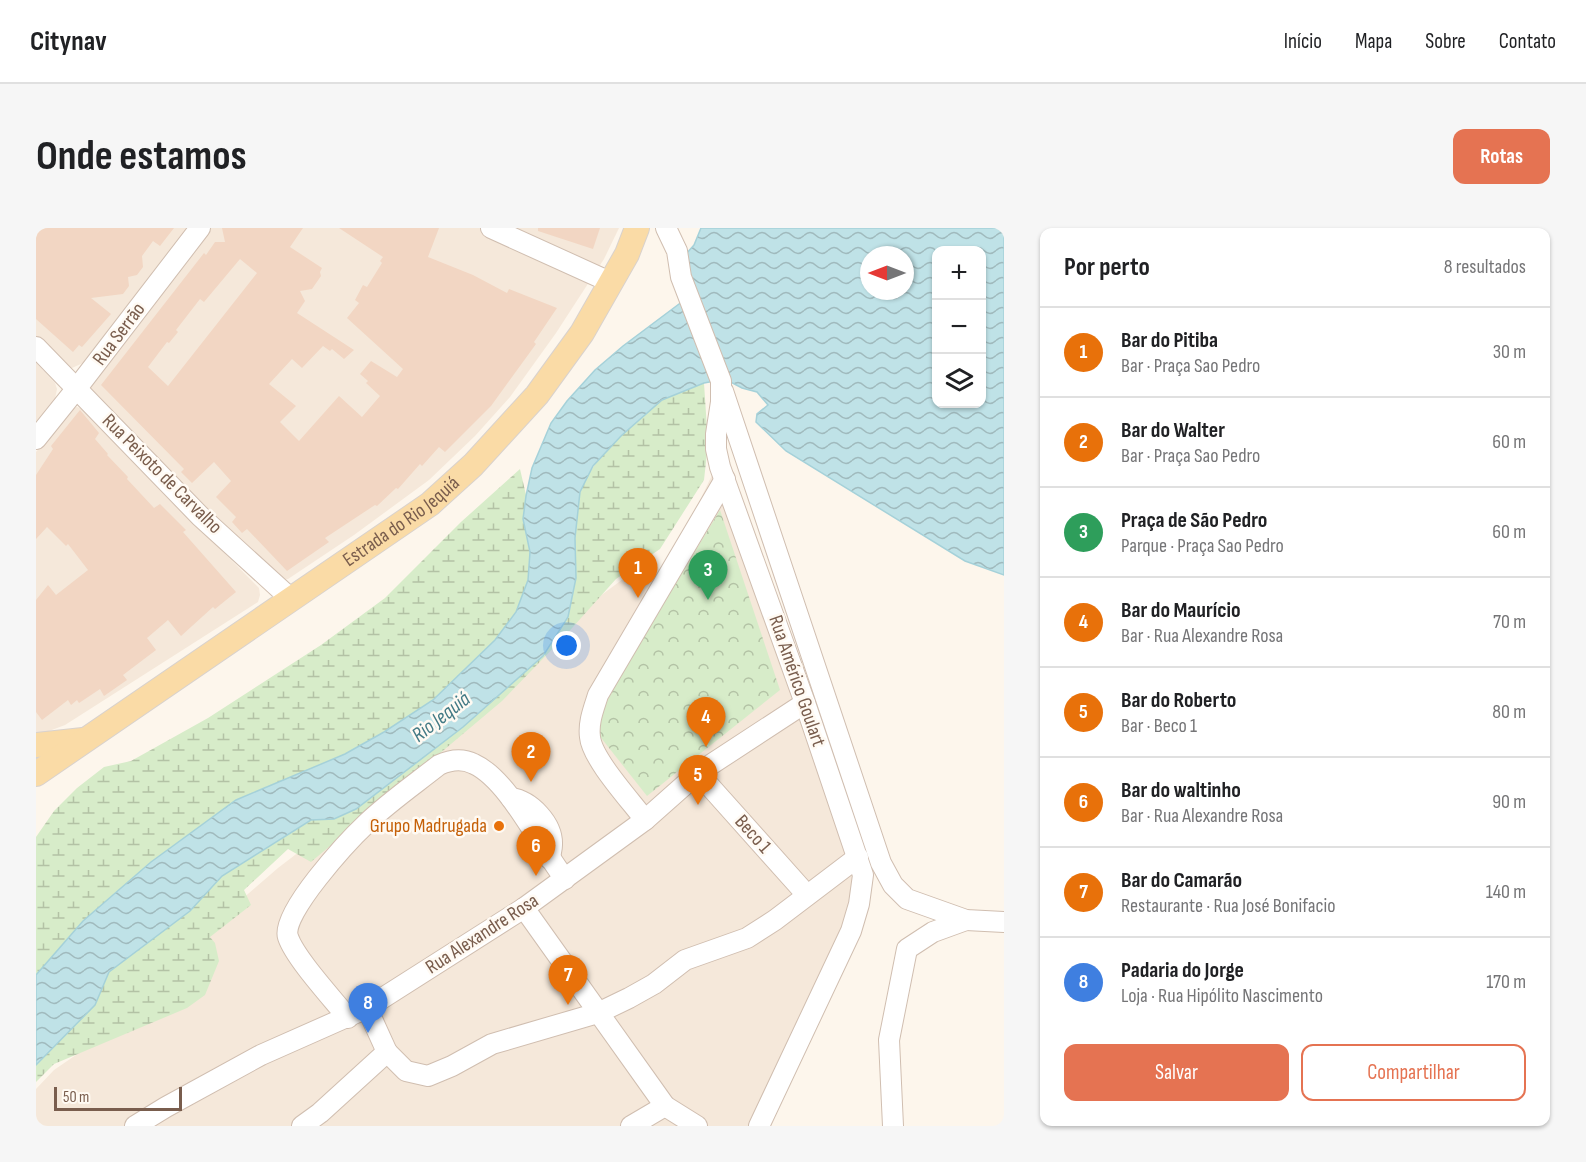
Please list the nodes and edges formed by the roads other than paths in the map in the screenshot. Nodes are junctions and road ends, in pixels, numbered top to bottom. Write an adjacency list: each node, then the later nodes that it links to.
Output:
1 (200, 228): 8 (street, Rua Serrão)
2 (491, 228): 5 (street)
3 (638, 228): 5 (main road, Estrada do Rio Jequiá)
4 (666, 228): 7 (street, Rua Américo Goulart)
5 (610, 282): 11 (main road, Estrada do Rio Jequiá)
6 (36, 346): 8 (street, Rua Peixoto de Carvalho)
7 (722, 385): 10 (street, Rua Américo Goulart); 22 (street)
8 (77, 388): 9 (street, Rua Serrão); 11 (street, Rua Peixoto de Carvalho)
9 (36, 439)
10 (725, 479): 12 (street, Rua Américo Goulart); 17 (street)
11 (290, 598): 13 (main road, Estrada do Rio Jequiá)
12 (805, 703): 15 (street, Rua Alexandre Rosa); 18 (street, Rua Américo Goulart)
13 (89, 739): 14 (main road, Estrada do Rio Jequiá); 16 (main road, Estrada do Rio Jequiá)
14 (36, 745)
15 (698, 773): 17 (street, Rua Alexandre Rosa); 20 (street, Beco 1)
16 (36, 774)
17 (645, 820): 19 (street, Rua Alexandre Rosa)
18 (858, 857): 20 (street); 33 (street, Rua Américo Goulart)
19 (565, 879): 21 (street, Rua Alexandre Rosa); 26 (street)
20 (807, 895): 25 (street)
21 (524, 908): 24 (street, Rua Alexandre Rosa); 25 (street)
22 (966, 920): 23 (street); 34 (street)
23 (1004, 922)
24 (367, 1008): 26 (street, Rua Alexandre Rosa); 27 (street)
25 (598, 1013): 27 (street); 28 (street)
26 (348, 1018): 29 (street, Rua Alexandre Rosa)
27 (387, 1052): 30 (street)
28 (665, 1106): 31 (street); 32 (street)
29 (135, 1126)
30 (302, 1126)
31 (631, 1126)
32 (697, 1126)
33 (759, 1126)
34 (893, 1126)

